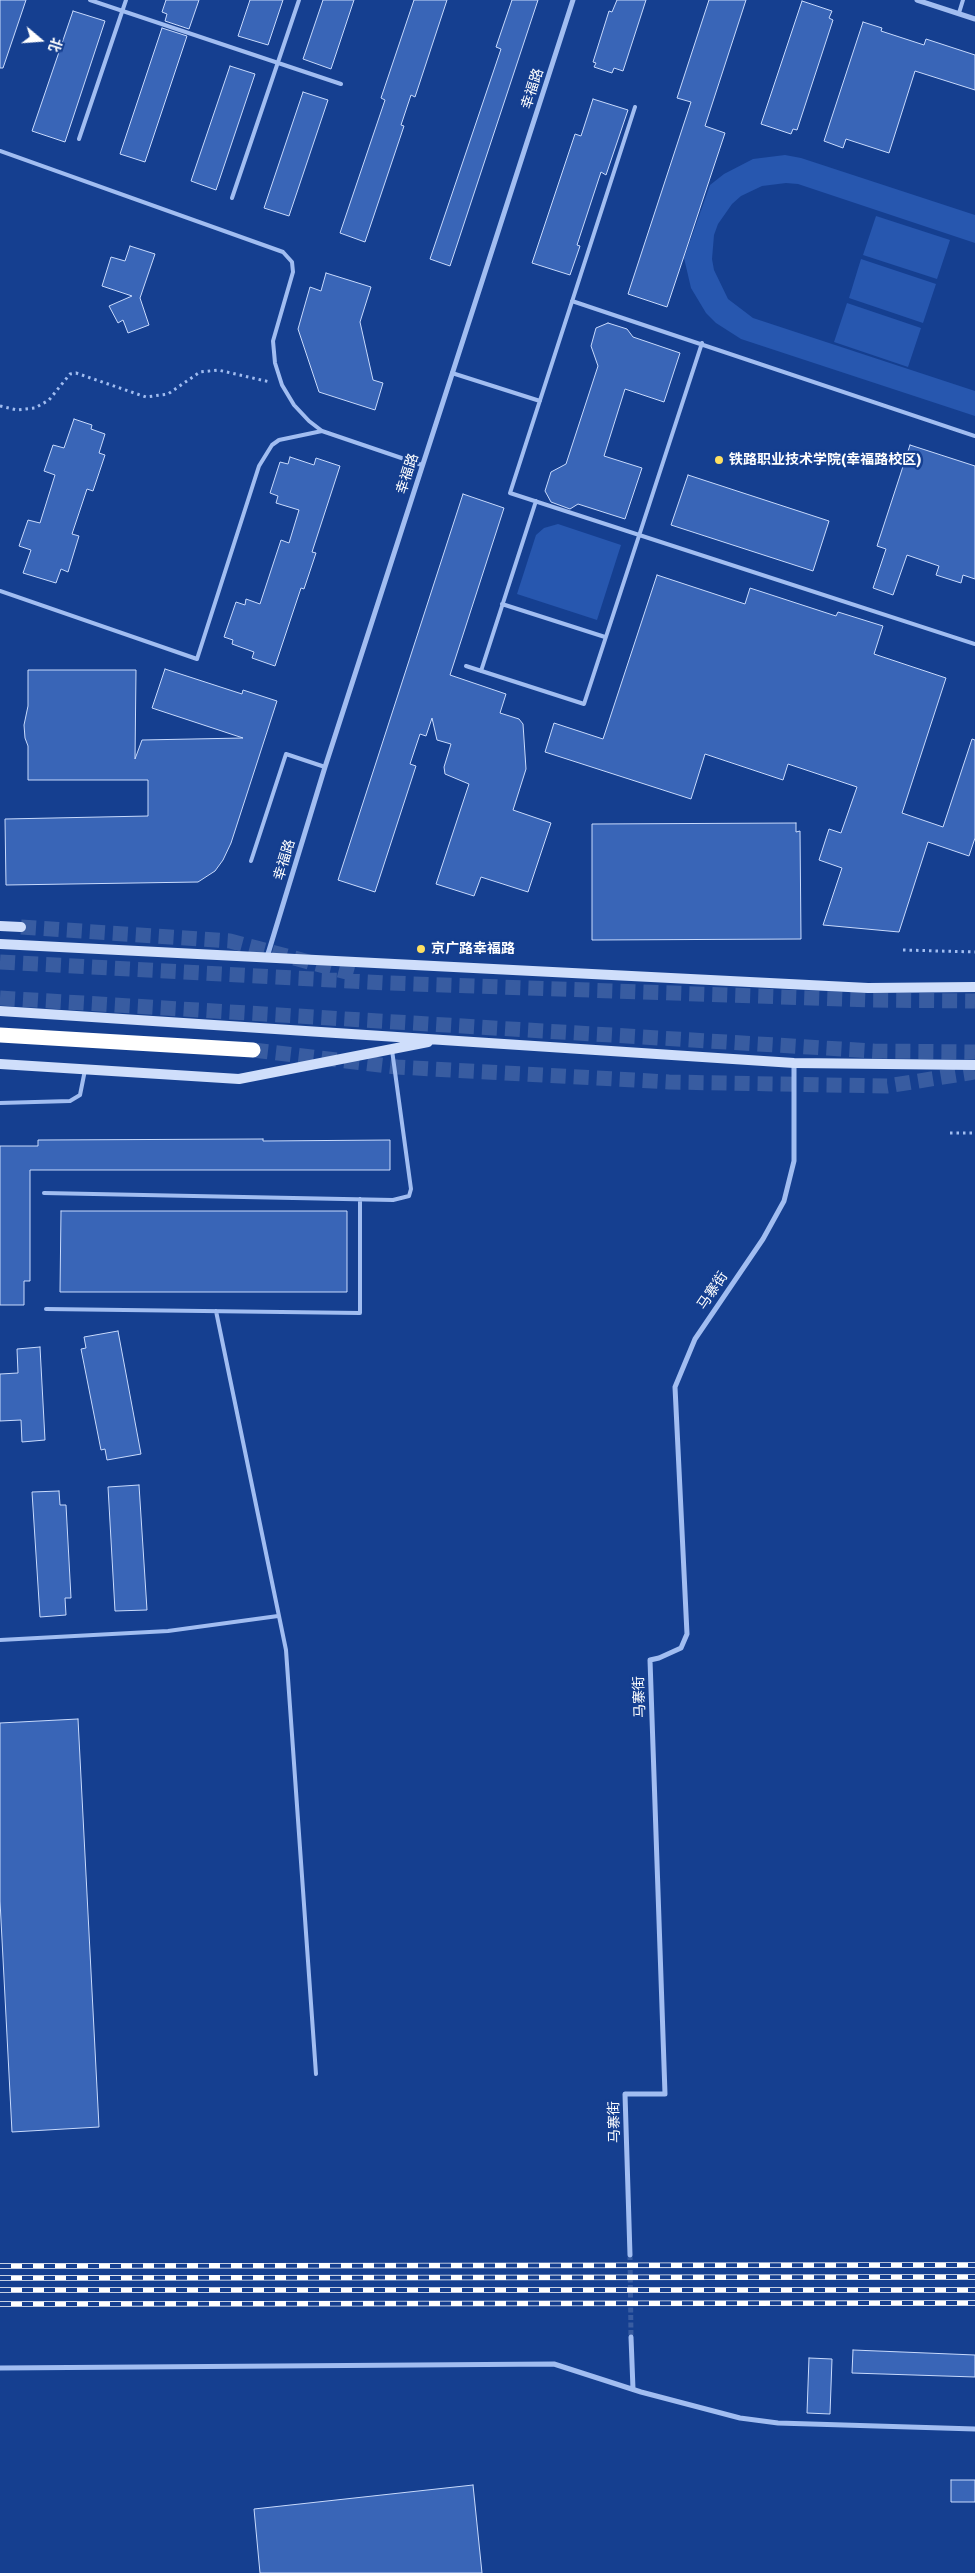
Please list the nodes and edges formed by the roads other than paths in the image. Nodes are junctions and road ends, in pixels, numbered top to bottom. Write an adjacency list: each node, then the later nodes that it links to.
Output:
1 (90, 0): 7 (lane)
2 (126, 0): 7 (lane)
3 (299, 0): 10 (lane)
4 (573, 0): 18 (street, 幸福路)
5 (917, 0): 8 (street)
6 (963, 0): 8 (lane)
7 (122, 11): 10 (lane); 13 (lane)
8 (958, 13): 9 (street)
9 (975, 19)
10 (278, 63): 11 (lane); 15 (lane)
11 (341, 84)
12 (635, 108): 16 (lane)
13 (79, 139)
14 (0, 150): 20 (lane)
15 (232, 198)
16 (572, 301): 17 (lane); 19 (lane)
17 (702, 343): 21 (lane); 24 (lane)
18 (452, 373): 19 (lane); 22 (street, 幸福路)
19 (540, 401): 23 (lane)
20 (322, 431): 22 (lane); 25 (lane)
21 (975, 436)
22 (422, 465): 31 (street, 幸福路)
23 (536, 501): 24 (lane); 26 (lane)
24 (638, 534): 27 (lane); 28 (lane)
25 (0, 591)
26 (502, 604): 27 (lane); 30 (lane)
27 (605, 637): 30 (lane)
28 (975, 644)
29 (466, 666): 30 (lane)
30 (481, 671)
31 (325, 767): 32 (lane); 36 (street, 幸福路)
32 (251, 861)
33 (0, 926): 34 (main road)
34 (21, 927)
35 (0, 944): 36 (main road)
36 (268, 957): 37 (main road)
37 (975, 988)
38 (0, 1011): 40 (main road)
39 (0, 1035): 41 (highway)
40 (440, 1040): 42 (main road); 43 (main road)
41 (253, 1050)
42 (392, 1050): 46 (main road); 49 (lane)
43 (794, 1063): 45 (main road); 55 (street, 马寨街)
44 (0, 1064): 46 (main road)
45 (975, 1065)
46 (85, 1070): 47 (lane)
47 (0, 1103)
48 (44, 1194): 49 (lane)
49 (360, 1199): 51 (lane)
50 (46, 1310): 51 (lane)
51 (216, 1311): 52 (lane)
52 (278, 1616): 53 (lane); 54 (lane)
53 (0, 1640)
54 (316, 2074)
55 (630, 2255)
56 (631, 2337): 58 (street)
57 (0, 2368): 58 (street)
58 (632, 2389): 59 (street)
59 (975, 2429)

